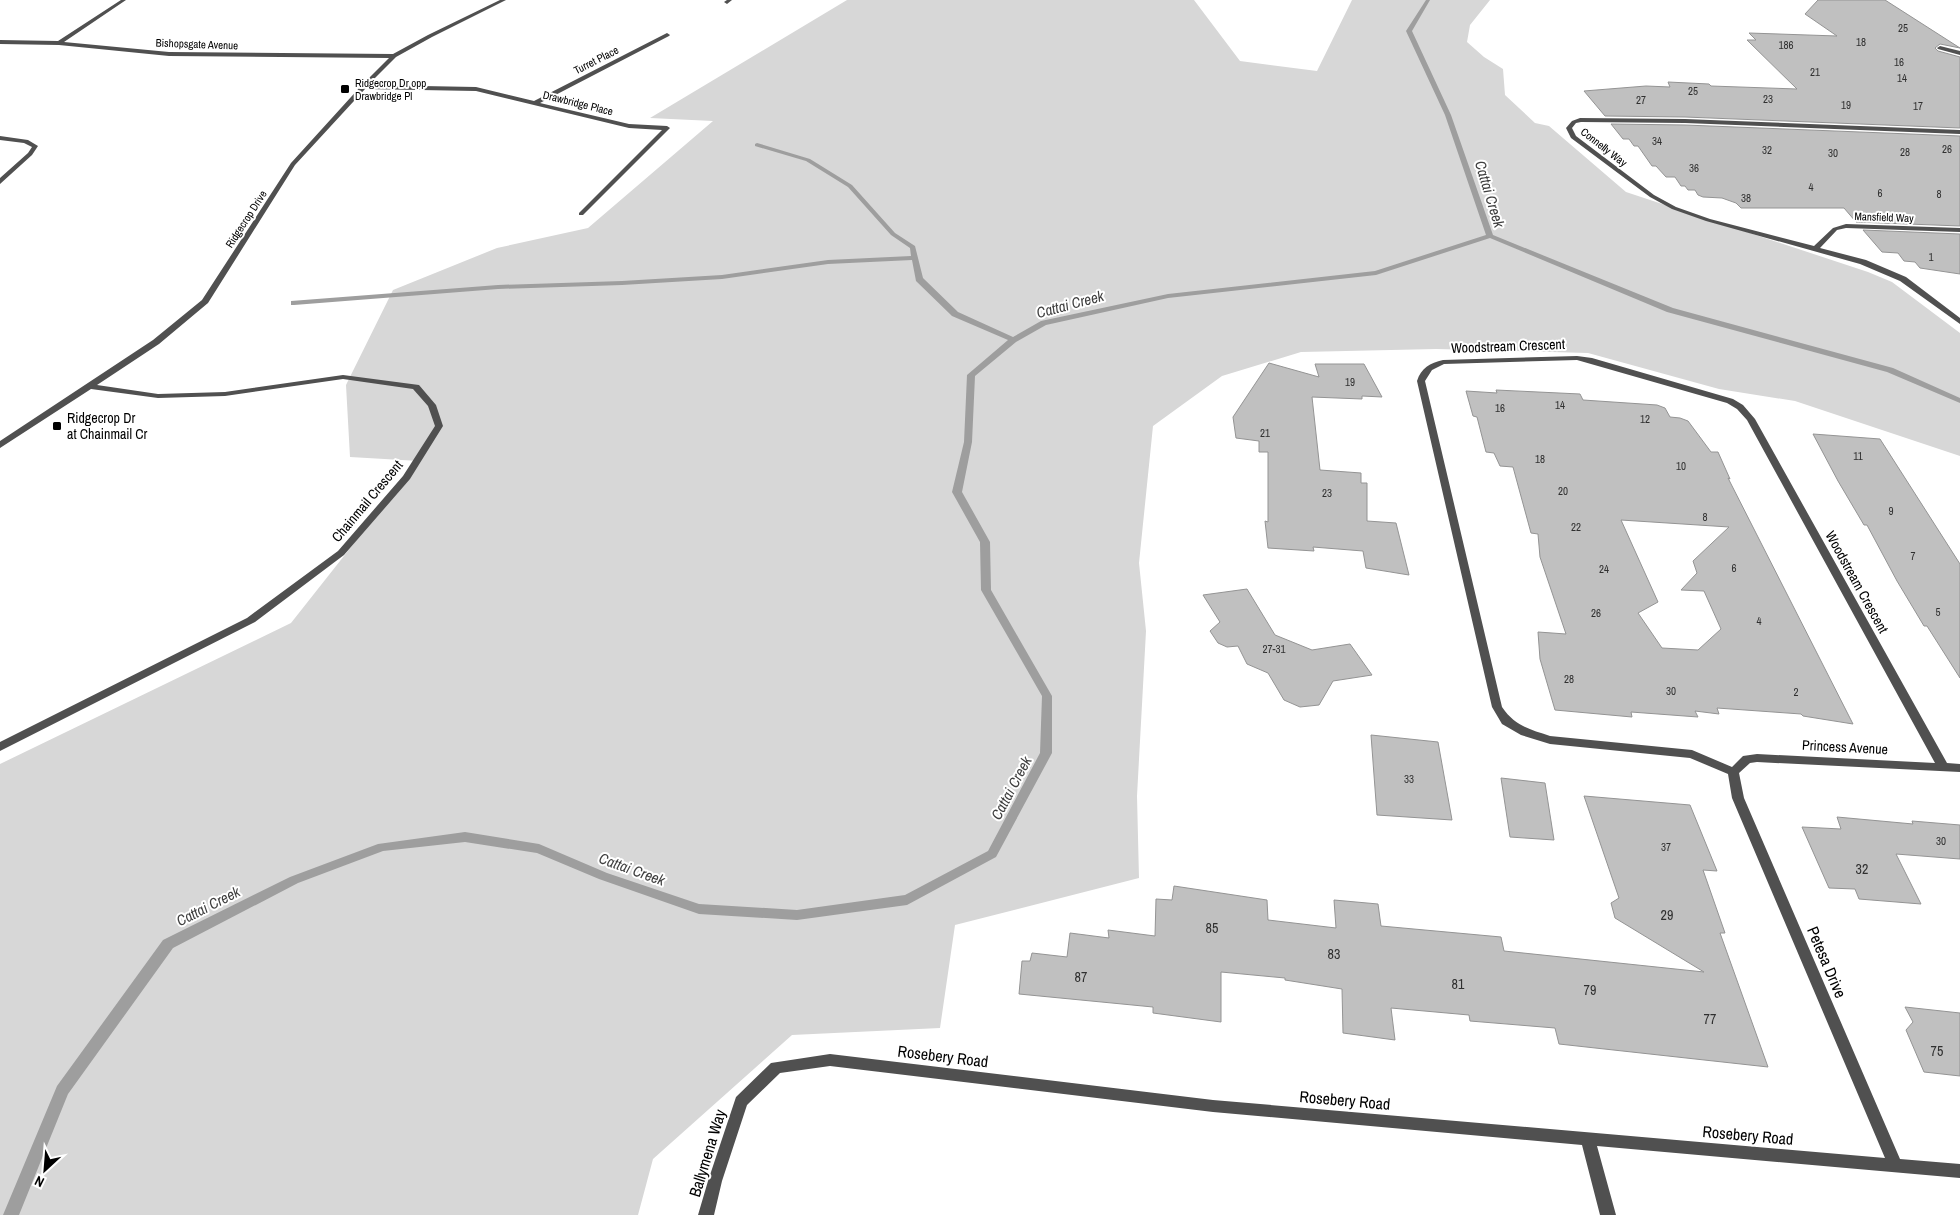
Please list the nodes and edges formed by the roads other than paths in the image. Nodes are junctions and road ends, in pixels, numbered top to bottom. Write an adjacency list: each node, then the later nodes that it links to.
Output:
1 (124, 0): 5 (street)
2 (504, 0): 8 (street, Ridgecrop Drive)
3 (667, 35): 10 (street, Turret Place)
4 (0, 42): 5 (street, Bishopsgate Avenue)
5 (59, 43): 8 (street, Bishopsgate Avenue)
6 (1940, 48): 7 (street)
7 (1960, 53)
8 (394, 56): 9 (street, Ridgecrop Drive)
9 (363, 88): 10 (street, Drawbridge Place); 18 (street, Ridgecrop Drive)
10 (535, 103): 14 (street, Drawbridge Place)
11 (1960, 132): 16 (street, Connelly Way)
12 (0, 138): 13 (street)
13 (0, 182)
14 (580, 214)
15 (1960, 230): 16 (street, Mansfield Way)
16 (1815, 249): 17 (street, Connelly Way)
17 (1960, 322)
18 (89, 386): 19 (street, Ridgecrop Drive); 20 (street, Chainmail Crescent)
19 (0, 445)
20 (0, 747)
21 (1943, 767): 22 (street, Princess Avenue); 23 (street, Princess Avenue); 23 (street, Woodstream Crescent)
22 (1960, 768)
23 (1733, 772): 26 (street, Petesa Drive)
24 (742, 1101): 25 (street, Rosebery Road); 28 (street, Ballymena Way)
25 (1588, 1140): 26 (street, Rosebery Road); 29 (street)
26 (1894, 1165): 27 (street, Rosebery Road)
27 (1960, 1171)
28 (706, 1215)
29 (1608, 1215)

